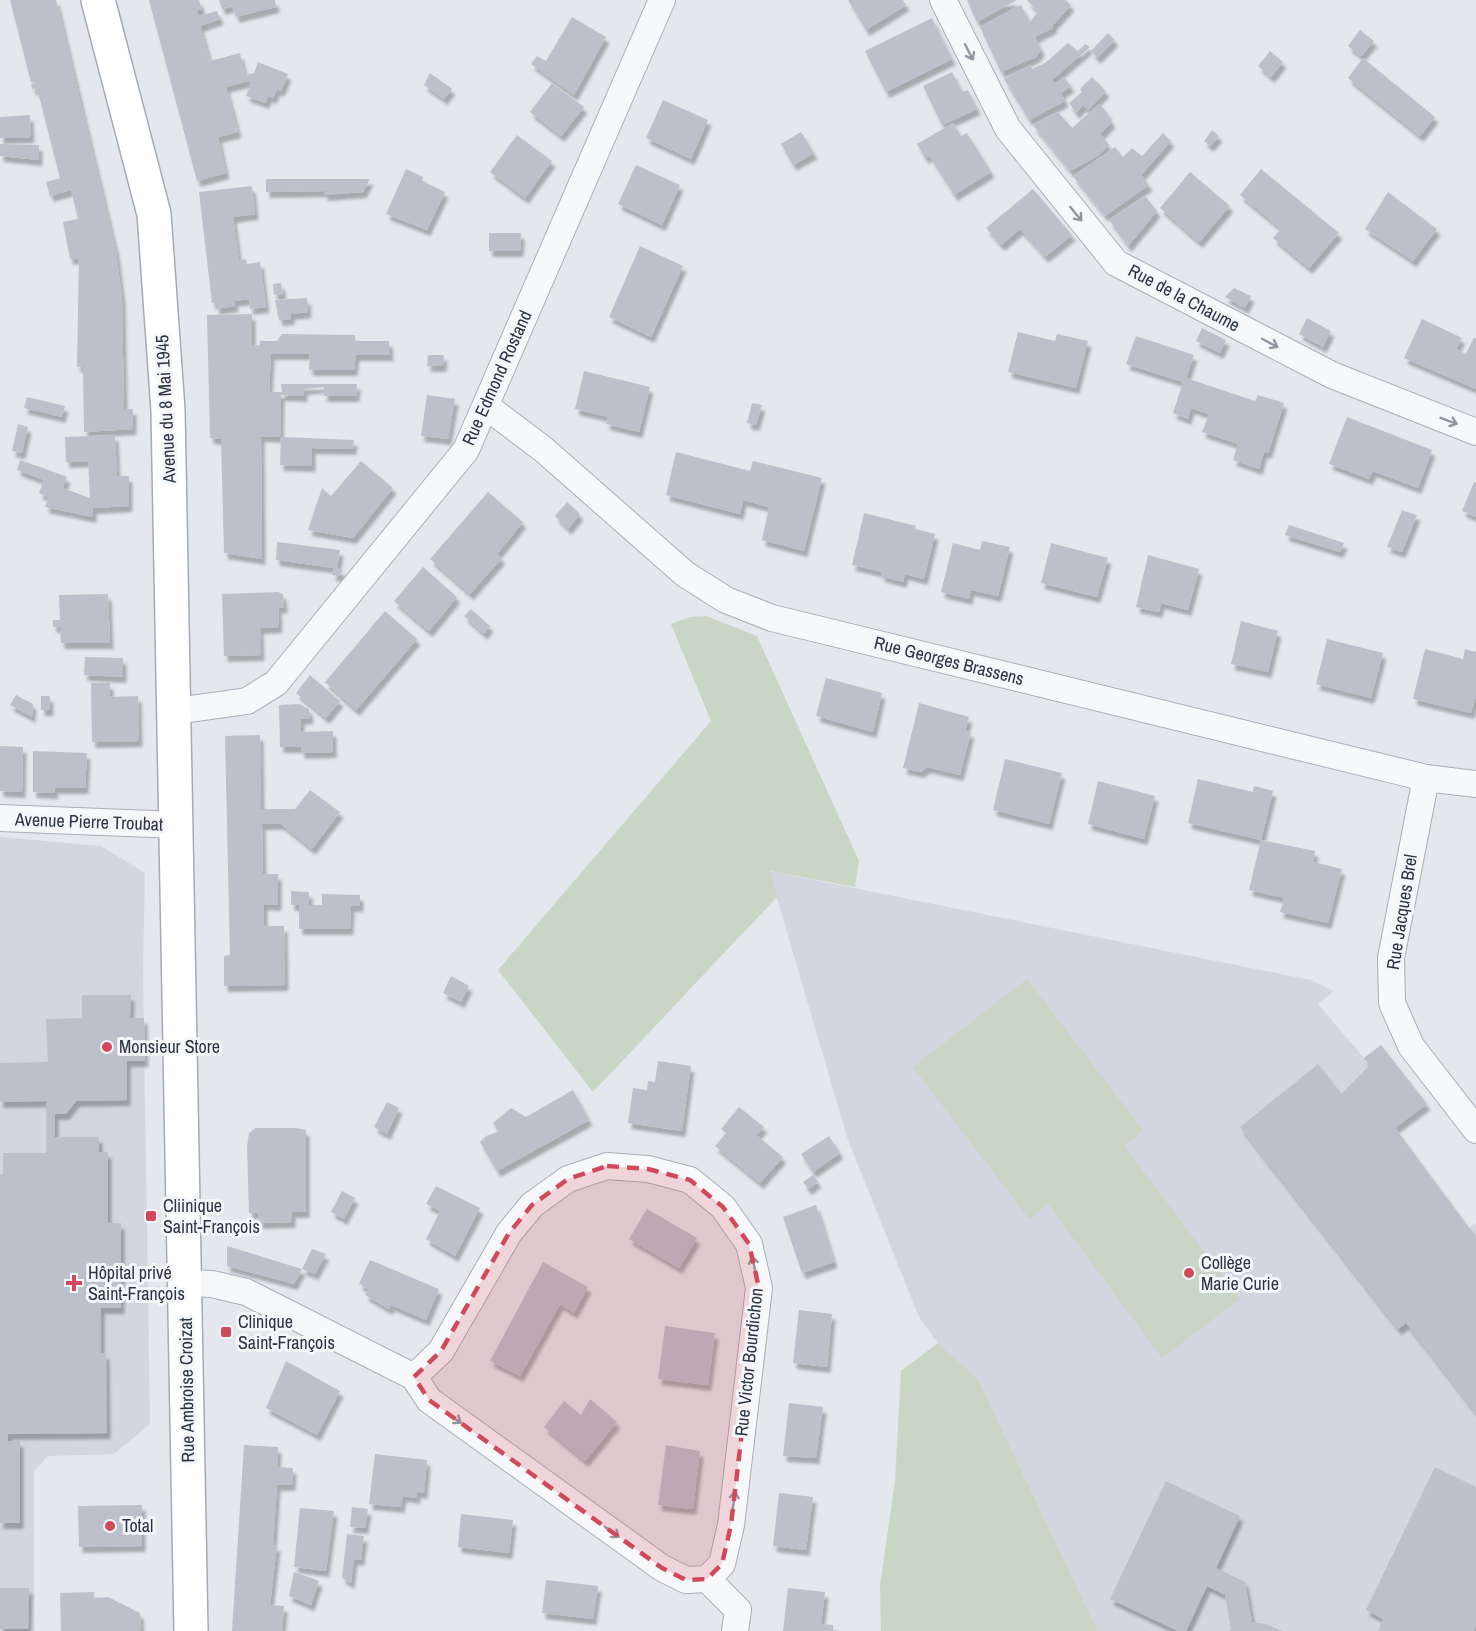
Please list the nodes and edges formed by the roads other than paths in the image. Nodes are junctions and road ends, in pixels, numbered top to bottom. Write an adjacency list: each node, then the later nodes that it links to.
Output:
1 (98, 0): 6 (main road, Avenue du 8 Mai 1945)
2 (662, 0): 4 (street, Rue Edmond Rostand)
3 (943, 0): 5 (street, Rue de la Chaume, one-way to 5)
4 (486, 406): 6 (street, Rue Edmond Rostand); 7 (street, Rue Georges Brassens)
5 (1476, 432)
6 (176, 711): 10 (main road, Avenue du 8 Mai 1945)
7 (1426, 777): 8 (street, Rue Georges Brassens); 11 (street, Rue Jacques Brel)
8 (1476, 784)
9 (0, 818): 10 (street, Avenue Pierre Troubat)
10 (178, 825): 12 (main road, Rue Ambroise Croizat)
11 (1476, 1130)
12 (186, 1283): 13 (street); 15 (main road, Rue Ambroise Croizat)
13 (414, 1377): 14 (street, one-way to 14); 14 (street, Rue Victor Bourdichon, one-way to 13)
14 (707, 1579): 16 (street)
15 (191, 1631)
16 (735, 1631)

